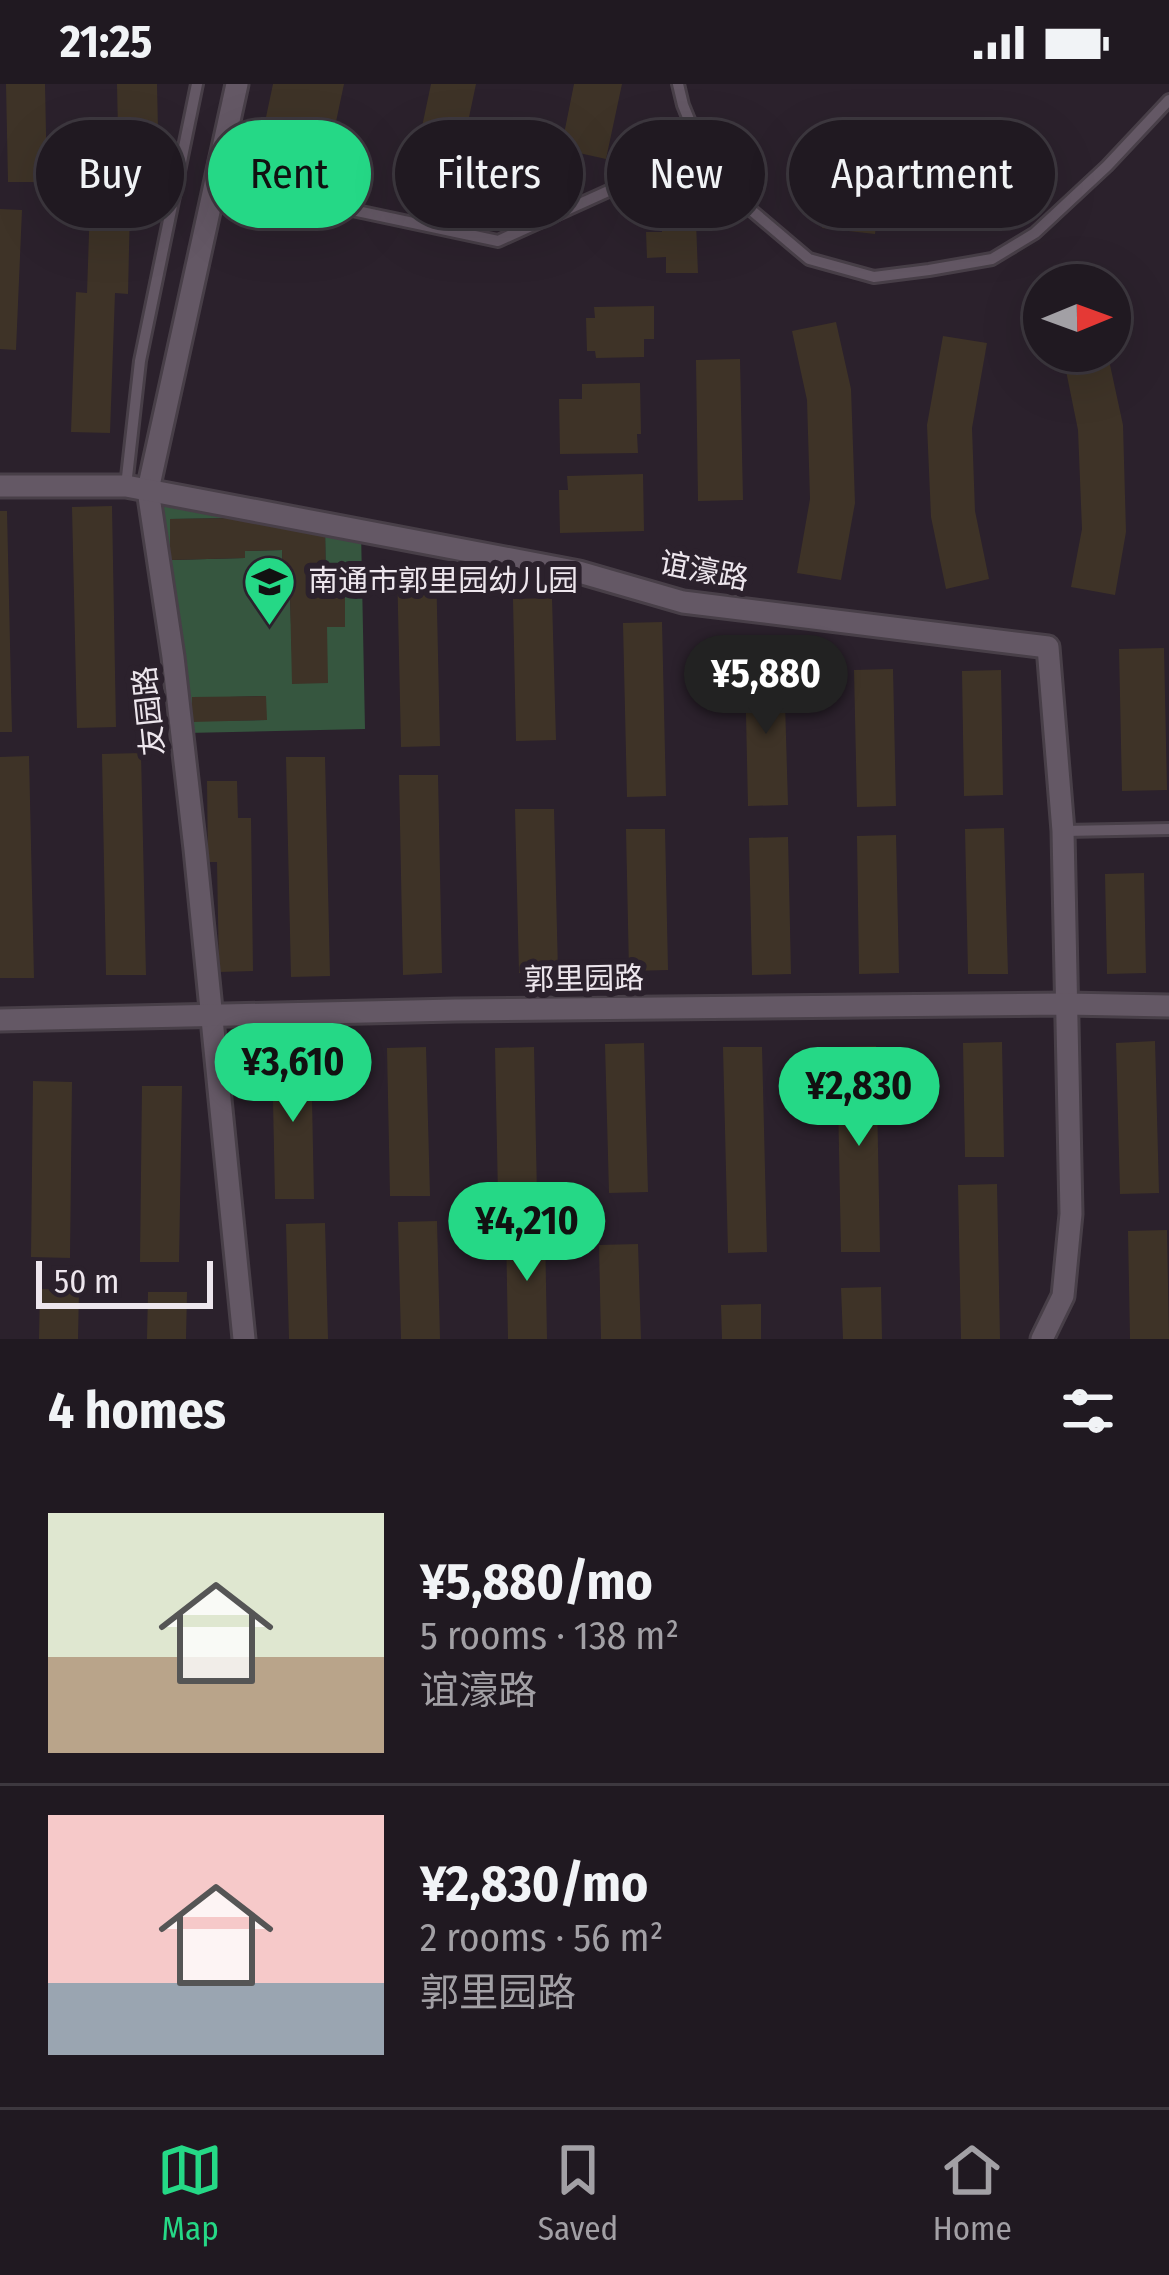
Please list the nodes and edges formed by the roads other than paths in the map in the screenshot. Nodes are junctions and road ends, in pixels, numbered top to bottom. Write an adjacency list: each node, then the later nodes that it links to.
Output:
1 (197, 84): 12 (lane)
2 (237, 84): 5 (street, 友园路)
3 (678, 84): 6 (lane)
4 (1169, 100): 10 (lane)
5 (229, 120)
6 (689, 120)
7 (607, 192): 9 (lane)
8 (208, 212): 12 (street, 友园路)
9 (371, 214)
10 (765, 222)
11 (0, 486): 12 (street, 谊濠路)
12 (137, 488): 14 (street, 谊濠路); 17 (street, 友园路)
13 (1169, 829): 14 (lane)
14 (1063, 831): 15 (street, 谊濠路)
15 (1066, 1004): 16 (street, 郭里园路); 17 (street, 郭里园路); 20 (street, 谊濠路)
16 (1169, 1006)
17 (213, 1014): 18 (street, 郭里园路); 19 (street, 友园路)
18 (0, 1020)
19 (244, 1339)
20 (1042, 1339)

